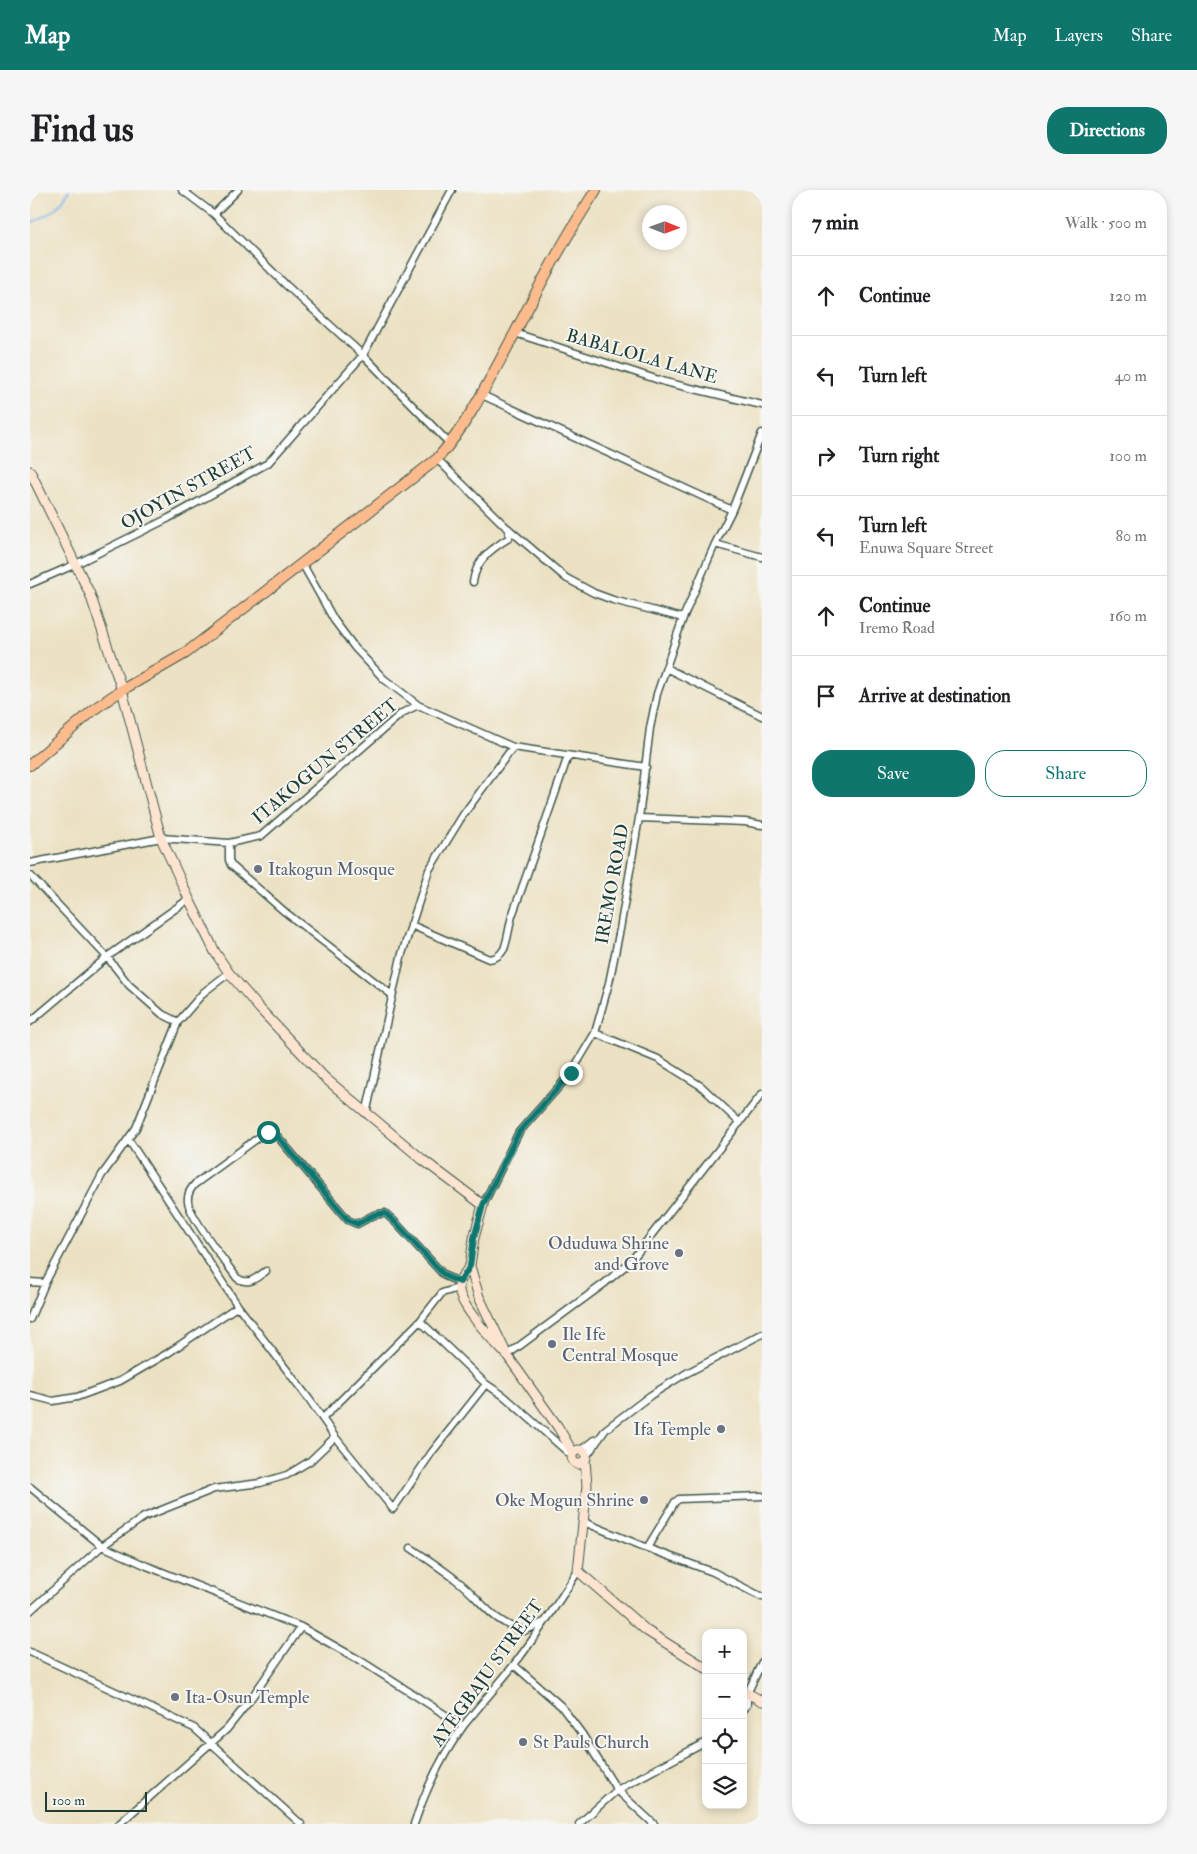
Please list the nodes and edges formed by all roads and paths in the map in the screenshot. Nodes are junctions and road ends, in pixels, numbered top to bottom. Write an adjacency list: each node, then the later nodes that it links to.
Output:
1 (182, 190): 5 (street)
2 (238, 190): 5 (street)
3 (452, 190): 7 (street, OJOYIN STREET)
4 (596, 190): 6 (main road)
5 (214, 214): 7 (street)
6 (515, 333): 8 (main road); 9 (street, BABALOLA LANE)
7 (363, 355): 11 (street); 19 (street, OJOYIN STREET)
8 (482, 396): 11 (main road); 14 (street)
9 (762, 405)
10 (762, 433): 14 (street, IREMO ROAD)
11 (450, 444): 12 (main road)
12 (437, 459): 15 (street); 18 (main road)
13 (30, 471): 19 (street)
14 (732, 510): 16 (street, IREMO ROAD)
15 (509, 530): 20 (street); 22 (street)
16 (715, 544): 17 (street); 22 (street, IREMO ROAD)
17 (762, 557)
18 (302, 563): 24 (main road); 25 (street)
19 (76, 564): 21 (street, OJOYIN STREET); 24 (street)
20 (473, 582)
21 (30, 584)
22 (683, 618): 23 (street, IREMO ROAD)
23 (666, 668): 26 (street); 30 (street, IREMO ROAD)
24 (122, 690): 29 (main road); 33 (street)
25 (418, 705): 27 (street); 34 (street, ITAKOGUN STREET)
26 (762, 716)
27 (513, 747): 28 (street); 38 (street)
28 (568, 756): 30 (street); 38 (street)
29 (30, 765)
30 (646, 766): 31 (street, IREMO ROAD)
31 (640, 818): 32 (street); 44 (street, IREMO ROAD)
32 (762, 825)
33 (161, 838): 34 (street, ITAKOGUN STREET); 35 (street, ITAKOGUN STREET); 37 (street)
34 (229, 843): 41 (street)
35 (30, 863)
36 (30, 876): 39 (street)
37 (188, 899): 39 (street); 40 (street)
38 (411, 925): 41 (street)
39 (107, 956): 42 (street); 43 (street)
40 (229, 973): 43 (street); 46 (street)
41 (392, 995): 46 (street)
42 (30, 1022)
43 (178, 1022): 48 (street)
44 (594, 1033): 47 (street); 49 (street, IREMO ROAD)
45 (762, 1094): 47 (street)
46 (366, 1114): 49 (street)
47 (740, 1123): 61 (street)
48 (128, 1139): 53 (street); 56 (street)
49 (483, 1205): 50 (street)
50 (470, 1266): 54 (street); 55 (street)
51 (266, 1270): 54 (street)
52 (30, 1282): 53 (street)
53 (45, 1283): 58 (street)
54 (459, 1285): 57 (street); 59 (street)
55 (479, 1297): 57 (street); 61 (street)
56 (238, 1306): 63 (street); 64 (street)
57 (466, 1306): 61 (street)
58 (30, 1319)
59 (420, 1320): 62 (street); 64 (street)
60 (762, 1334): 66 (street)
61 (507, 1354): 66 (street)
62 (486, 1384): 65 (street); 66 (street)
63 (30, 1395)
64 (323, 1418): 65 (street)
65 (335, 1437): 70 (street)
66 (579, 1456): 69 (street)
67 (30, 1487): 70 (street)
68 (762, 1496): 72 (street)
69 (584, 1522): 72 (street); 73 (street)
70 (102, 1546): 75 (street); 77 (street)
71 (411, 1548): 76 (street)
72 (647, 1548): 74 (street)
73 (578, 1571): 76 (street, AYEGBAJU STREET); 81 (street)
74 (762, 1597)
75 (30, 1611)
76 (545, 1622): 80 (street, AYEGBAJU STREET)
77 (301, 1627): 85 (street); 86 (street)
78 (30, 1652): 86 (street)
79 (762, 1662): 82 (street)
80 (514, 1665): 85 (street, AYEGBAJU STREET); 88 (street)
81 (702, 1665)
82 (747, 1688)
83 (747, 1693): 84 (street)
84 (762, 1701)
85 (464, 1726): 91 (street, AYEGBAJU STREET)
86 (210, 1743): 89 (street); 90 (street)
87 (702, 1744): 88 (street)
88 (617, 1790): 92 (street); 93 (street)
89 (297, 1823)
90 (119, 1824)
91 (414, 1824)
92 (579, 1824)
93 (654, 1824)

